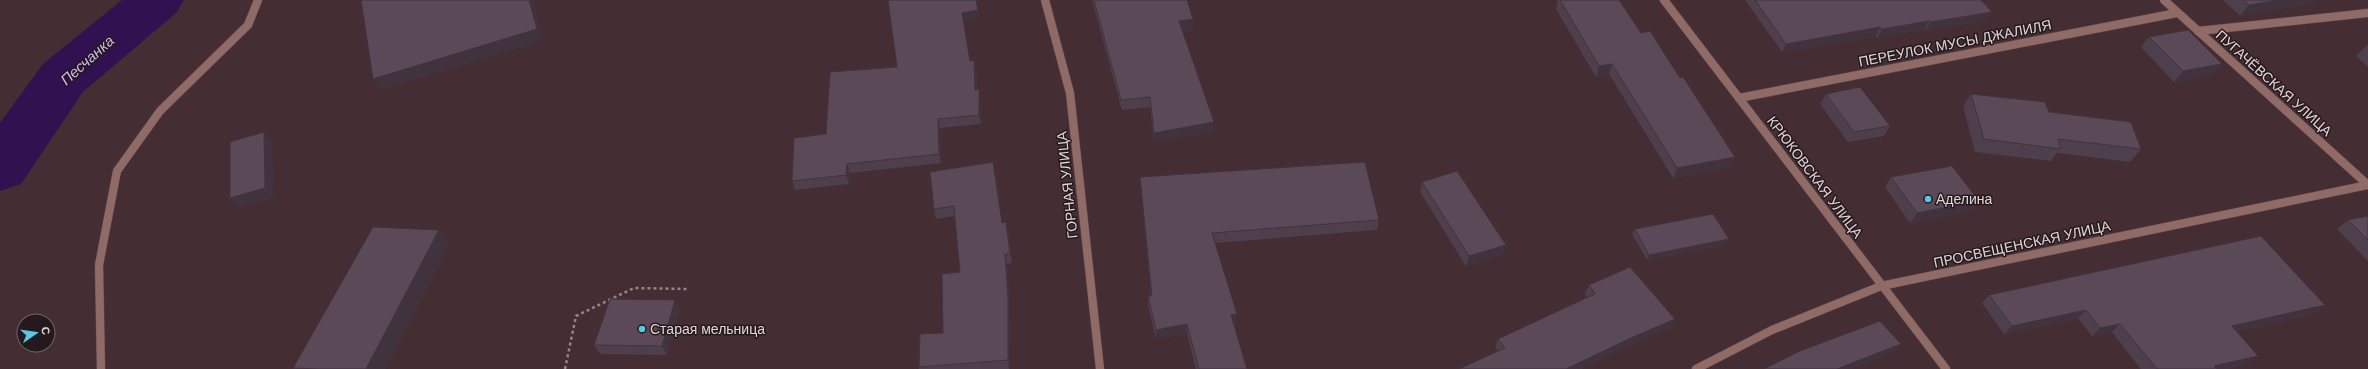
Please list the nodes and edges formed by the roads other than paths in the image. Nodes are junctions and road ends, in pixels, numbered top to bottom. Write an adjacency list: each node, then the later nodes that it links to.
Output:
1 (258, 0): 11 (street)
2 (1045, 0): 12 (street, ГОРНАЯ УЛИЦА)
3 (1664, 0): 8 (street, КРЮКОВСКАЯ УЛИЦА)
4 (2164, 0): 5 (street, ПУГАЧЁВСКАЯ УЛИЦА)
5 (2177, 13): 7 (street, ПУГАЧЁВСКАЯ УЛИЦА); 8 (street, ПЕРЕУЛОК МУСЫ ДЖАЛИЛЯ)
6 (2368, 13): 7 (street)
7 (2198, 31): 9 (street, ПУГАЧЁВСКАЯ УЛИЦА)
8 (1739, 98): 10 (street, КРЮКОВСКАЯ УЛИЦА)
9 (2368, 185): 10 (street, ПРОСВЕЩЕНСКАЯ УЛИЦА)
10 (1881, 286): 13 (street, ПРОСВЕЩЕНСКАЯ УЛИЦА); 14 (street, КРЮКОВСКАЯ УЛИЦА)
11 (101, 369)
12 (1100, 369)
13 (1696, 369)
14 (1946, 369)

